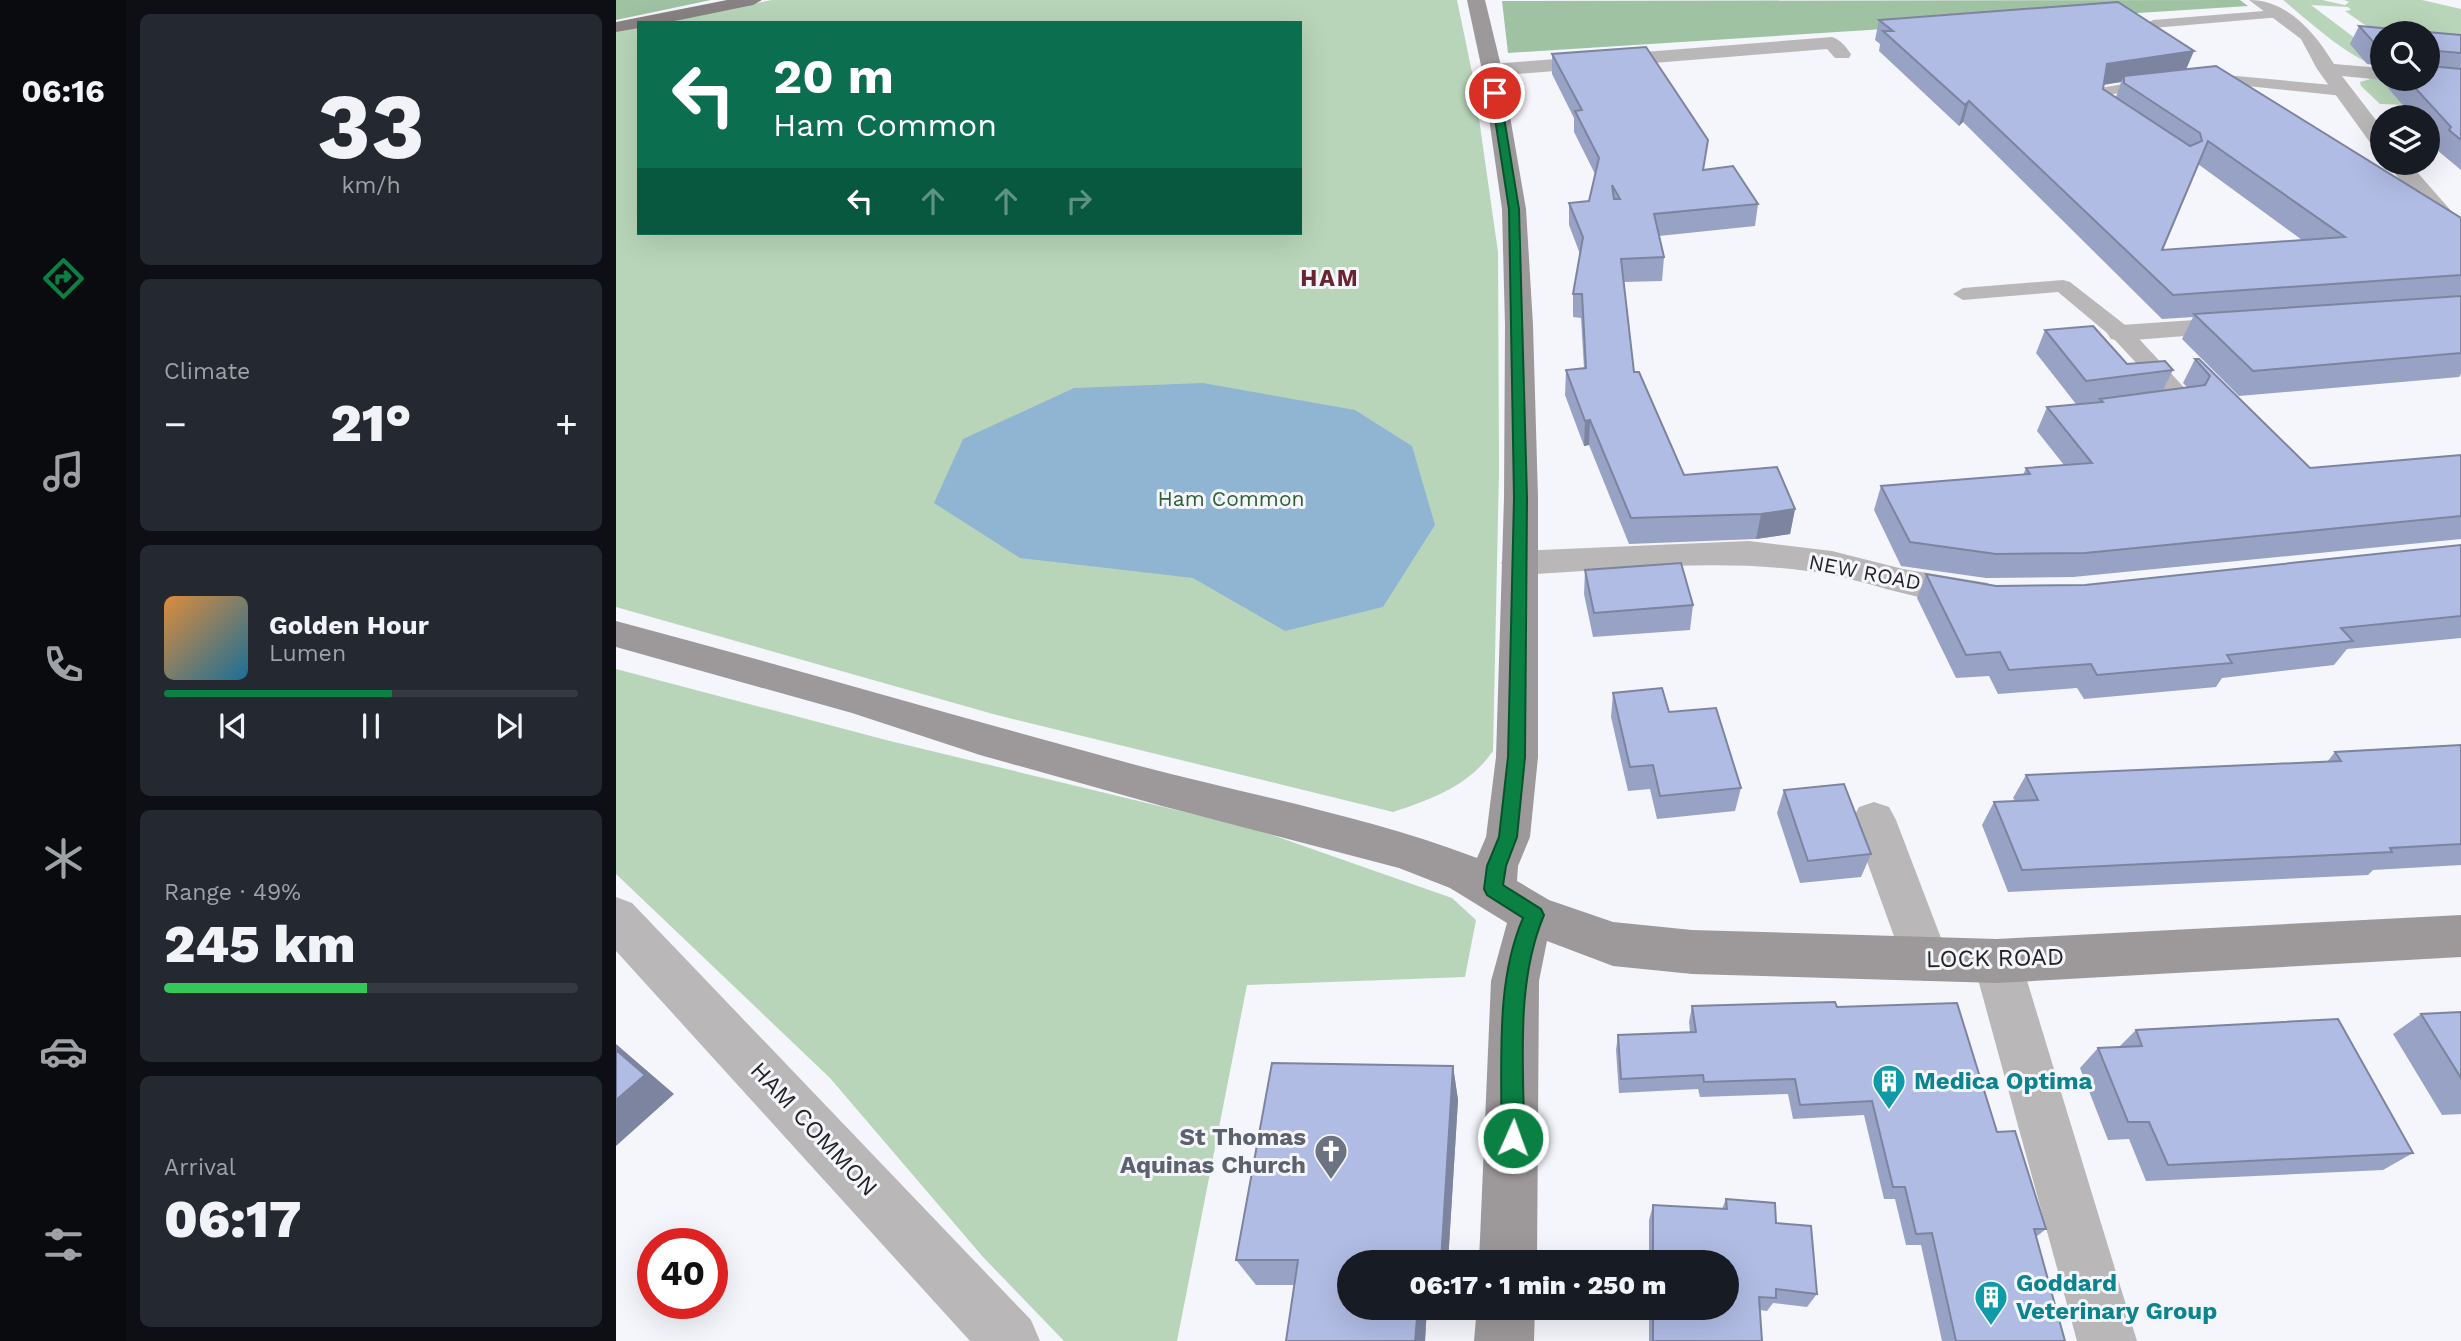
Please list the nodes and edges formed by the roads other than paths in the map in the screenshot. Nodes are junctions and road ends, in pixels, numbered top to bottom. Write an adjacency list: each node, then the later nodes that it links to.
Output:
1 (753, 0): 5 (main road)
2 (1476, 0): 11 (street)
3 (2258, 0): 4 (street)
4 (2276, 13): 7 (lane); 10 (street)
5 (646, 21)
6 (637, 23): 8 (main road)
7 (2153, 24)
8 (616, 27)
9 (1842, 54): 11 (street)
10 (2327, 69): 12 (street); 13 (street)
11 (1492, 70): 22 (street)
12 (2370, 73)
13 (2343, 92): 14 (street); 15 (lane)
14 (2370, 127)
15 (2138, 131)
16 (2407, 175): 17 (street)
17 (2461, 237)
18 (1963, 294): 20 (lane)
19 (2270, 323): 20 (street)
20 (2121, 333): 21 (lane)
21 (2144, 406)
22 (1519, 563): 23 (street, NEW ROAD); 26 (street)
23 (2011, 594)
24 (616, 634): 26 (street)
25 (1874, 820): 29 (street)
26 (1514, 902): 29 (street, LOCK ROAD); 31 (street)
27 (616, 918): 33 (street, HAM COMMON)
28 (2461, 936): 30 (street, LOCK ROAD)
29 (1925, 959): 30 (street, LOCK ROAD)
30 (1997, 961): 35 (street)
31 (1508, 1250)
32 (1505, 1320): 34 (street)
33 (1010, 1341)
34 (1504, 1341)
35 (2107, 1341)

